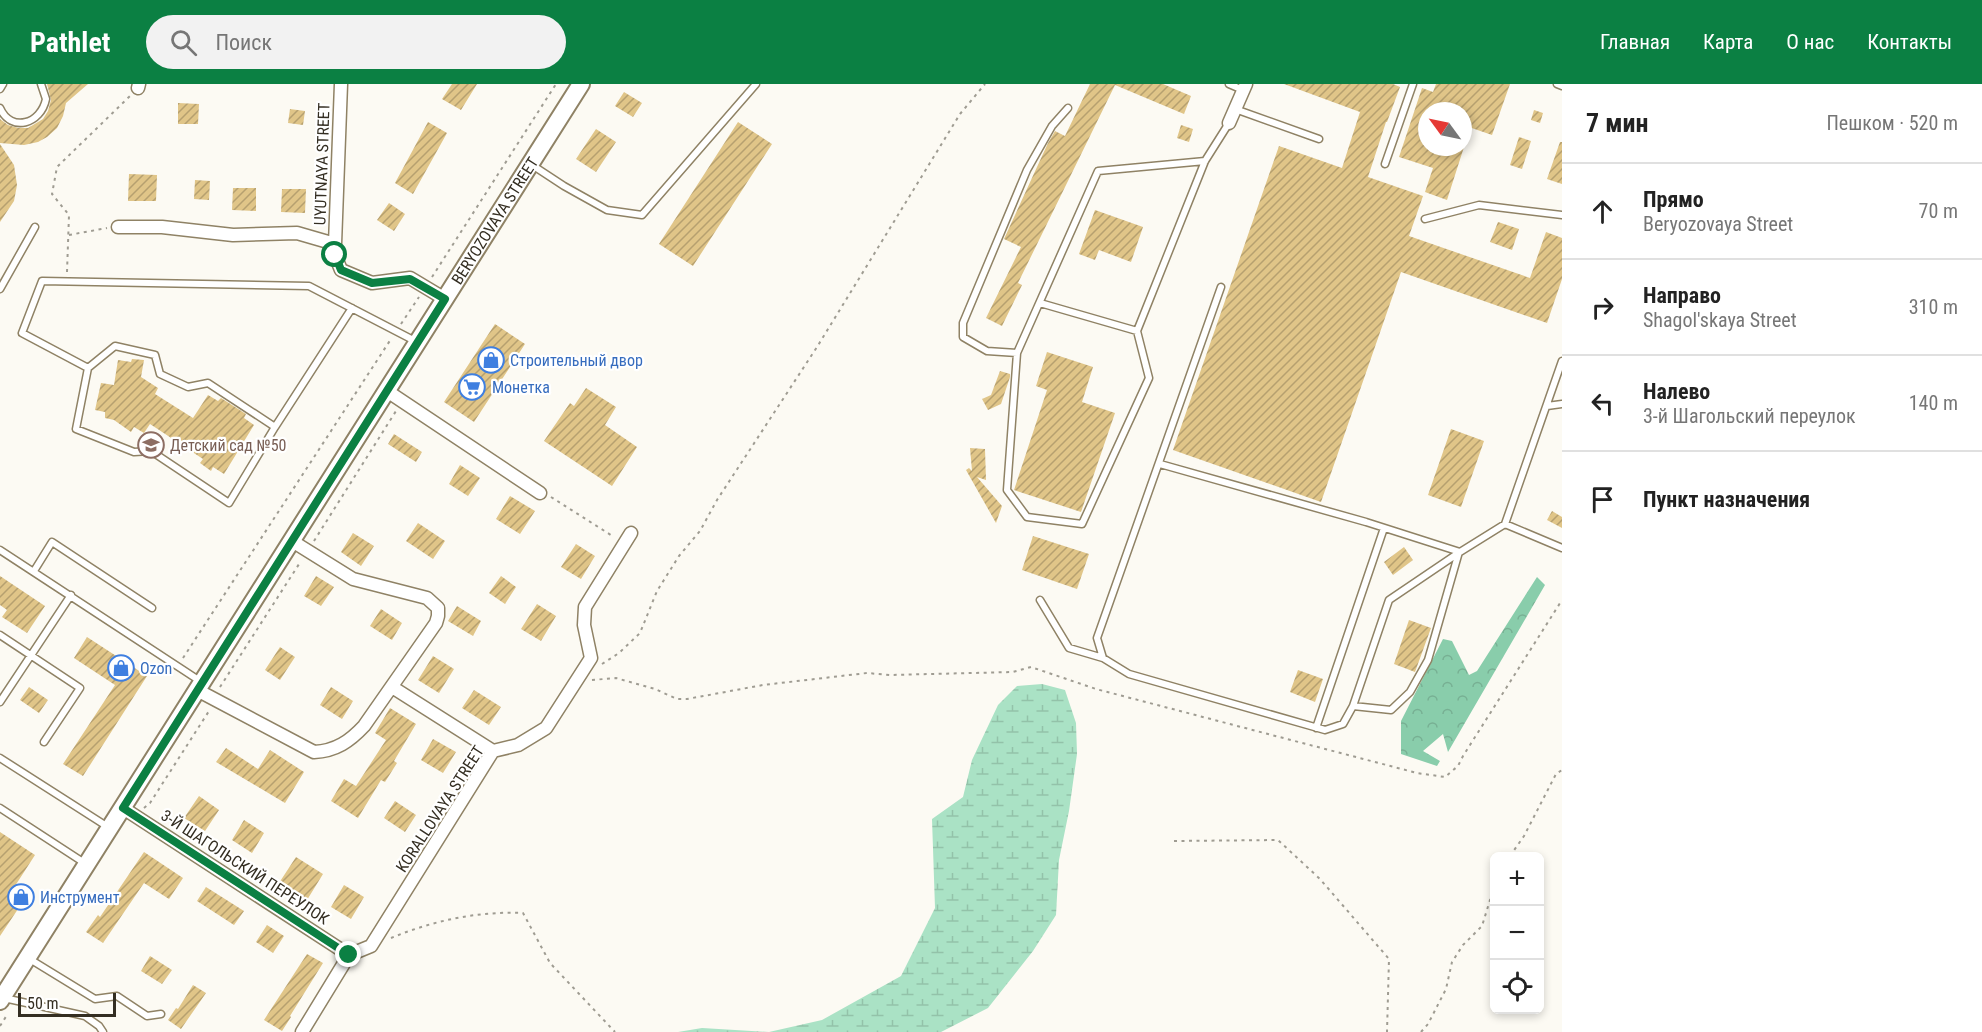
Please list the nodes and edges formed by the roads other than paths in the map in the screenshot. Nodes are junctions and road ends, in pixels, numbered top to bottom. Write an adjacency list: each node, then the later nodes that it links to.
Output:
1 (3, 84): 11 (lane)
2 (40, 84): 12 (lane)
3 (341, 84): 24 (street, UYUTNAYA STREET)
4 (581, 84): 18 (main road, BERYOZOVAYA STREET)
5 (756, 84): 18 (lane)
6 (1229, 84): 10 (lane)
7 (1413, 84): 19 (lane)
8 (1557, 84): 9 (lane)
9 (1562, 86)
10 (1245, 87): 14 (street)
11 (0, 88)
12 (0, 108)
13 (1068, 108): 32 (lane)
14 (1235, 109): 15 (street); 16 (lane)
15 (1229, 123): 17 (lane)
16 (1319, 139)
17 (1205, 161): 28 (lane); 30 (lane)
18 (531, 164): 27 (main road, BERYOZOVAYA STREET)
19 (1385, 164)
20 (1562, 215): 21 (lane)
21 (1425, 219)
22 (35, 226): 26 (lane)
23 (118, 227): 24 (street)
24 (335, 244): 27 (street, BERYOZOVAYA STREET)
25 (1221, 287): 39 (lane)
26 (0, 289)
27 (445, 299): 31 (main road)
28 (1040, 303): 30 (lane); 32 (lane)
29 (352, 309): 31 (lane); 34 (lane); 38 (lane)
30 (1137, 331): 32 (lane)
31 (418, 342): 35 (main road)
32 (1017, 353)
33 (1562, 361): 37 (lane)
34 (88, 368): 38 (lane); 38 (lane)
35 (387, 391): 40 (street); 44 (main road)
36 (1562, 404): 37 (lane)
37 (1547, 406): 41 (lane)
38 (275, 427)
39 (1160, 464): 42 (lane); 54 (lane)
40 (540, 494)
41 (1505, 524): 45 (lane); 47 (lane)
42 (1384, 528): 47 (lane); 59 (lane)
43 (628, 539): 61 (street, KORALLOVAYA STREET)
44 (292, 541): 55 (main road); 56 (street)
45 (1562, 548)
46 (0, 550): 48 (lane)
47 (1460, 552): 58 (lane); 58 (lane)
48 (34, 571): 49 (lane); 51 (lane)
49 (71, 595): 53 (lane); 55 (lane)
50 (1040, 600): 54 (lane)
51 (152, 608)
52 (0, 635): 53 (lane)
53 (30, 655): 57 (lane); 60 (lane)
54 (1103, 658): 59 (lane)
55 (200, 686): 56 (street); 64 (main road)
56 (392, 687): 61 (street)
57 (0, 702)
58 (1353, 706): 59 (lane)
59 (1317, 728)
60 (44, 742)
61 (493, 752): 67 (street, KORALLOVAYA STREET)
62 (0, 758): 65 (lane)
63 (0, 808): 66 (lane)
64 (128, 812): 65 (main road); 67 (street, 3-Й ШАГОЛЬСКИЙ ПЕРЕУЛОК)
65 (110, 828): 66 (main road)
66 (87, 864): 68 (main road)
67 (349, 955): 72 (street)
68 (28, 957): 69 (main road); 70 (lane)
69 (5, 996): 71 (lane)
70 (161, 1014)
71 (103, 1032)
72 (302, 1032)

